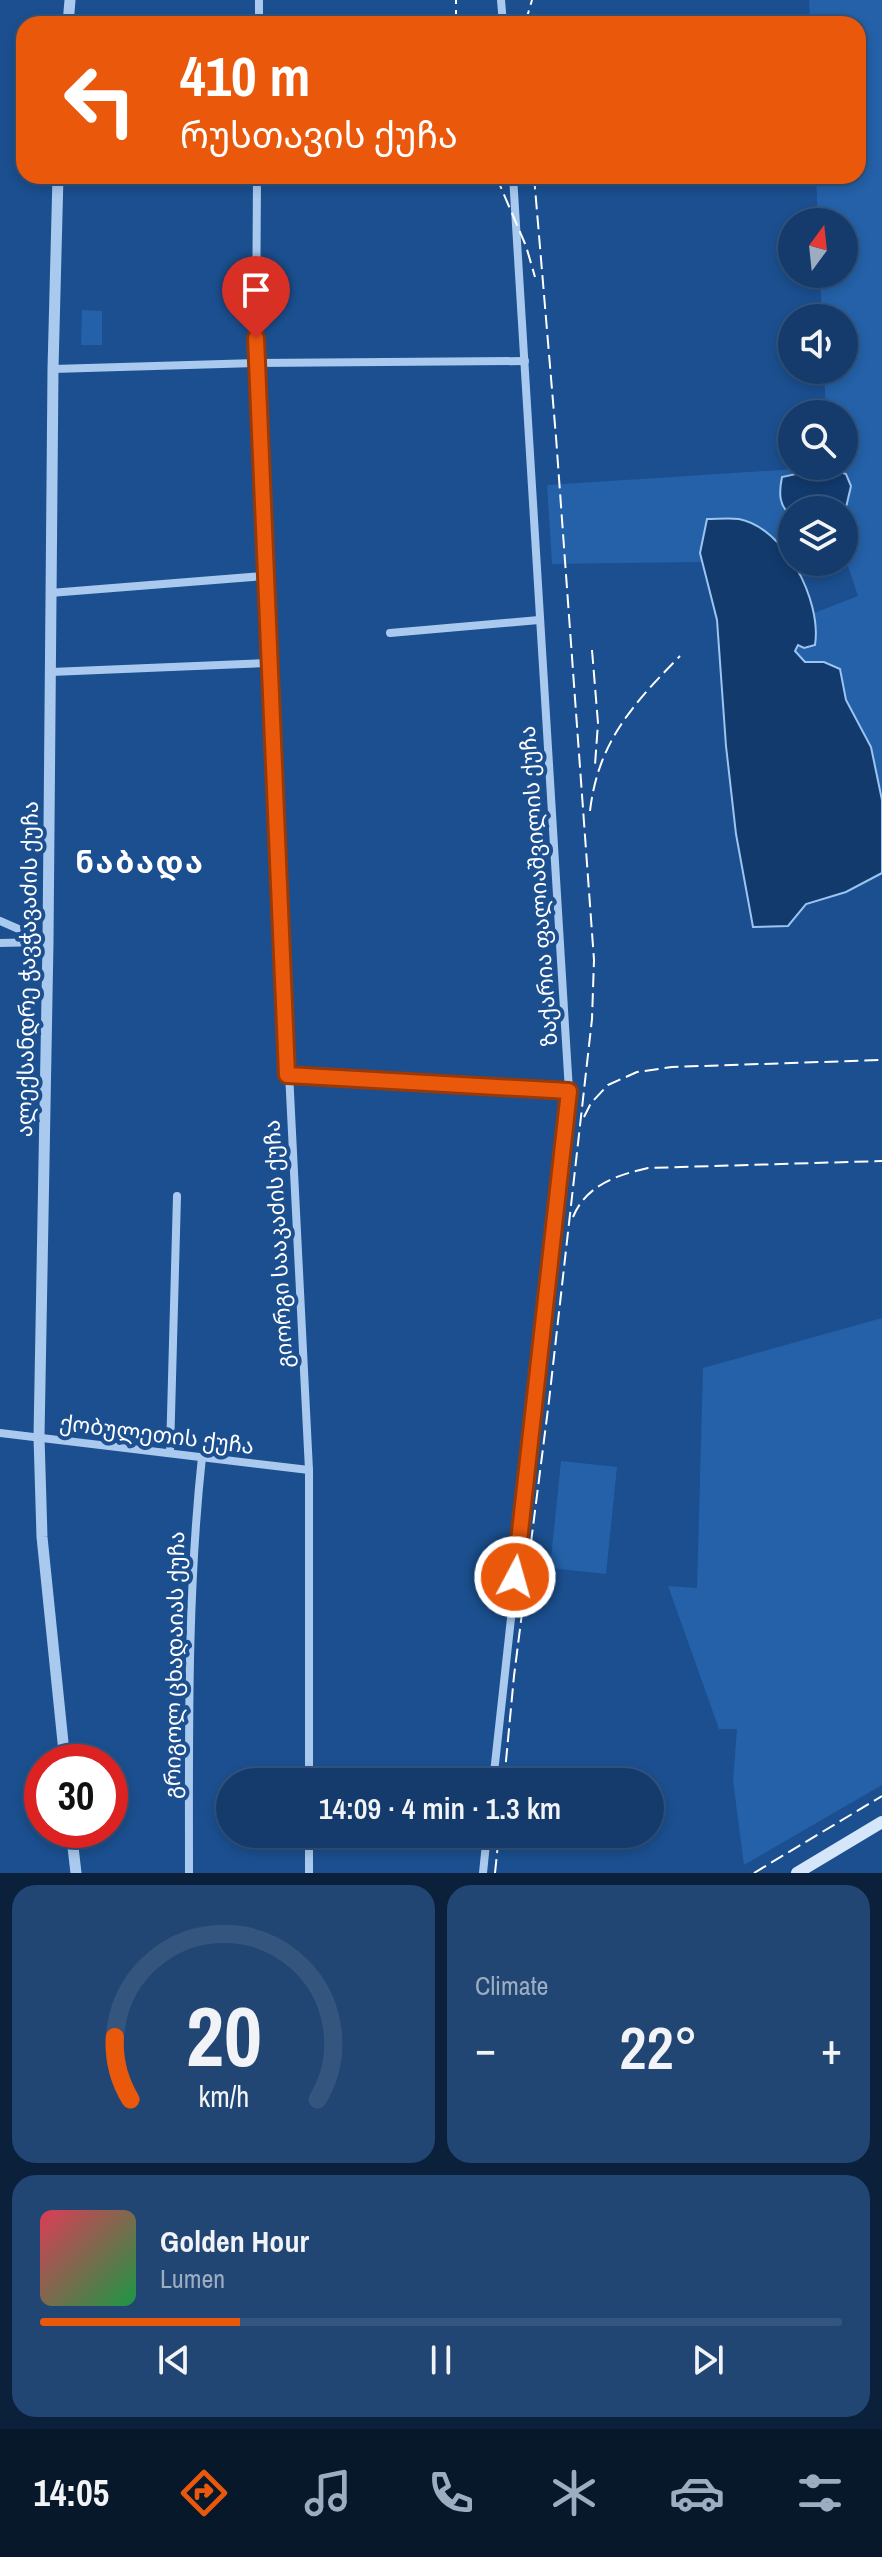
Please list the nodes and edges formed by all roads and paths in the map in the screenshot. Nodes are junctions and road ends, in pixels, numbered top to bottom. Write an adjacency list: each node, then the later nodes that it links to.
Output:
1 (58, 184): 6 (street, ალექსანდრე ჭავჭავაძის ქუჩა)
2 (257, 184): 5 (street, გიორგი სააკაძის ქუჩა)
3 (514, 184): 4 (street, ზაქარია ფალიაშვილის ქუჩა)
4 (525, 361): 5 (street); 9 (street, ზაქარია ფალიაშვილის ქუჩა)
5 (257, 363): 6 (street); 7 (street, გიორგი სააკაძის ქუჩა)
6 (53, 369): 8 (street, ალექსანდრე ჭავჭავაძის ქუჩა)
7 (264, 576): 8 (street); 11 (street, გიორგი სააკაძის ქუჩა)
8 (50, 593): 12 (street, ალექსანდრე ჭავჭავაძის ქუჩა)
9 (539, 620): 10 (street); 17 (street, ზაქარია ფალიაშვილის ქუჩა)
10 (390, 633)
11 (268, 663): 12 (street); 16 (street, გიორგი სააკაძის ქუჩა)
12 (51, 672): 14 (street, ალექსანდრე ჭავჭავაძის ქუჩა)
13 (0, 921): 14 (street)
14 (48, 942): 15 (street); 20 (street, ალექსანდრე ჭავჭავაძის ქუჩა)
15 (0, 943)
16 (287, 1075): 17 (street); 23 (street, გიორგი სააკაძის ქუჩა)
17 (569, 1091): 26 (street, ზაქარია ფალიაშვილის ქუჩა)
18 (177, 1196): 21 (street)
19 (0, 1433): 20 (street, ქობულეთის ქუჩა)
20 (39, 1437): 21 (street, ქობულეთის ქუჩა); 24 (street, ალექსანდრე ჭავჭავაძის ქუჩა)
21 (170, 1452): 22 (street, ქობულეთის ქუჩა)
22 (202, 1457): 23 (street, ქობულეთის ქუჩა); 32 (street, გრიგოლ ცხადაიას ქუჩა)
23 (309, 1470): 25 (street, გიორგი სააკაძის ქუჩა)
24 (63, 1744)
25 (309, 1768)
26 (495, 1768)
27 (882, 1822): 35 (main road)
28 (73, 1848): 31 (street)
29 (309, 1848): 33 (street)
30 (486, 1848): 34 (street)
31 (76, 1873)
32 (189, 1873)
33 (309, 1873)
34 (483, 1873)
35 (797, 1873)

